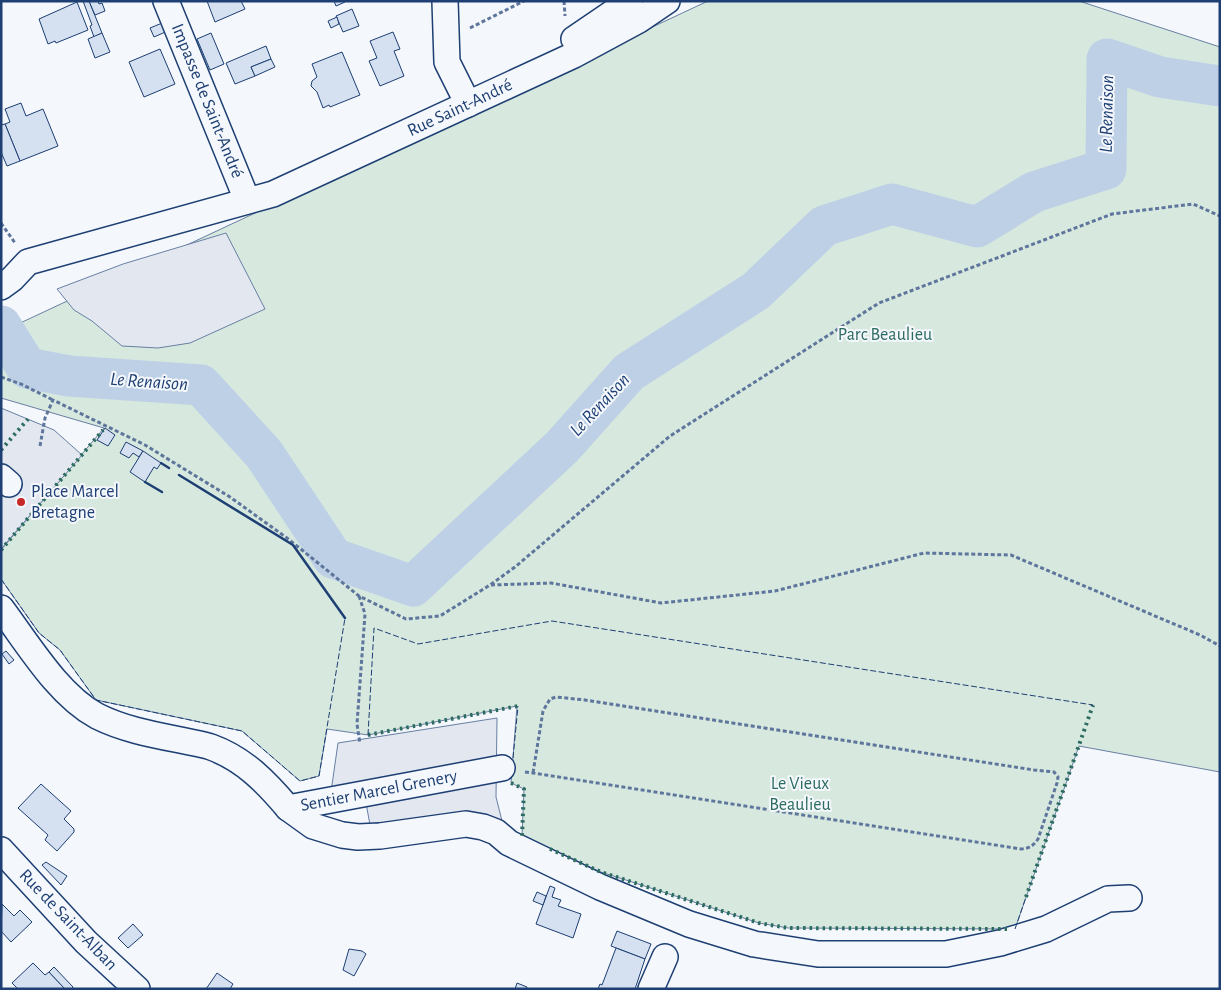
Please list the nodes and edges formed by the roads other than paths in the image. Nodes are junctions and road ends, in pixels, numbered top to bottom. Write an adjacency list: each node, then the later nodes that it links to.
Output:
1 (166, 1): 6 (street, Impasse de Saint-André)
2 (444, 1): 5 (street)
3 (630, 1): 5 (street, Rue Saint-André)
4 (667, 1): 5 (street, Rue Saint-André)
5 (466, 99): 6 (street, Rue Saint-André)
6 (247, 200): 7 (street, Rue Saint-André)
7 (7, 283)
8 (1, 608): 10 (street, Sentier Marcel Grenery)
9 (502, 768): 10 (street, Sentier Marcel Grenery)
10 (288, 808): 12 (street)
11 (1, 850): 14 (street, Rue de Saint-Alban)
12 (1129, 898)
13 (665, 957): 15 (street)
14 (137, 989)
15 (651, 989)

